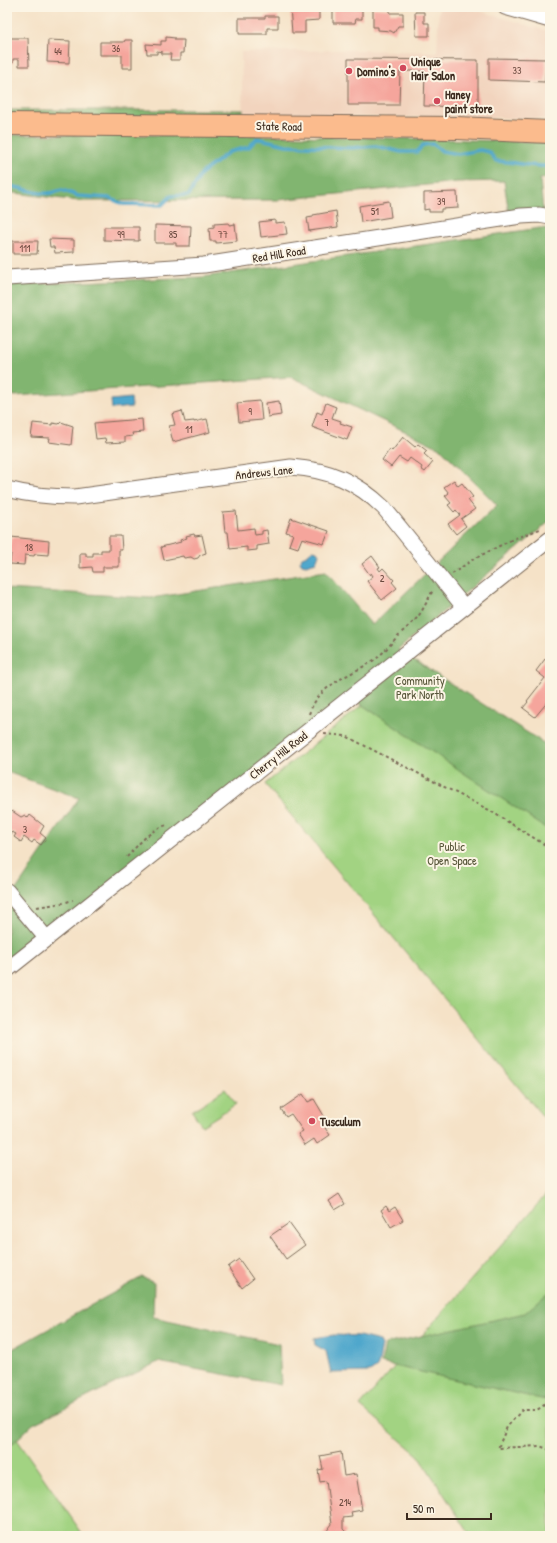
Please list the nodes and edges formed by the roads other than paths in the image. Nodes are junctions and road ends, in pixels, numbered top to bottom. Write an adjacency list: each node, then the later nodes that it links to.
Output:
1 (505, 7): 2 (street)
2 (550, 20)
3 (7, 124): 4 (highway, State Road)
4 (550, 132)
5 (550, 217): 6 (street, Red Hill Road)
6 (7, 278)
7 (7, 489): 9 (street, Andrews Lane)
8 (547, 534): 9 (street, Cherry Hill Road)
9 (464, 607): 11 (street, Cherry Hill Road)
10 (7, 891): 11 (street)
11 (47, 939): 12 (street, Cherry Hill Road)
12 (7, 970)

